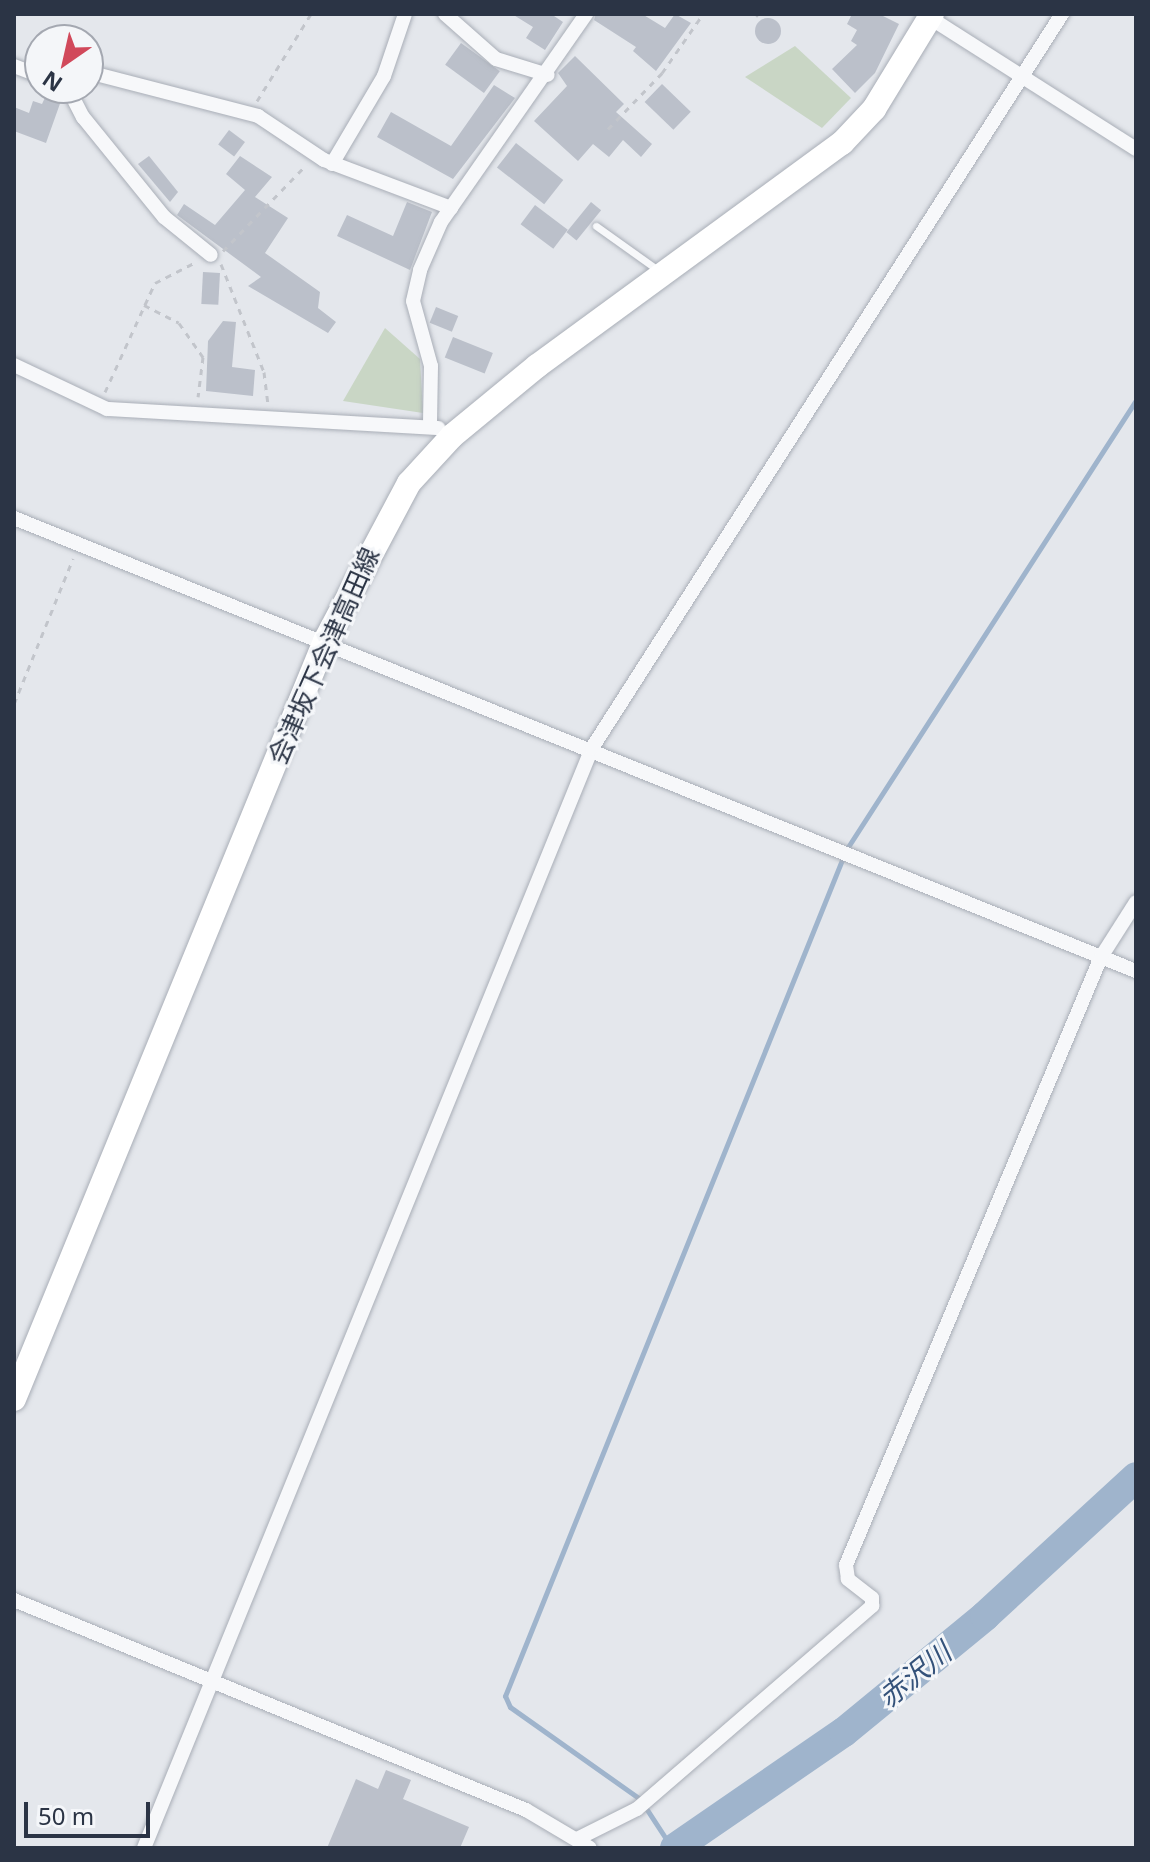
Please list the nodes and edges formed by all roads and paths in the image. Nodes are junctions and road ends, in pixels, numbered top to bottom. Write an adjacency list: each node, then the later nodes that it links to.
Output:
1 (311, 14): 12 (path)
2 (405, 14): 15 (street)
3 (445, 14): 8 (street)
4 (586, 14): 8 (street)
5 (703, 14): 13 (path)
6 (1062, 14): 10 (street)
7 (929, 15): 10 (street); 19 (main road, 会津坂下会津高田線)
8 (548, 75): 16 (street)
9 (104, 76): 12 (street)
10 (1022, 76): 14 (street); 31 (street)
11 (80, 104): 18 (street)
12 (258, 116): 15 (street)
13 (608, 129)
14 (1136, 149)
15 (326, 161): 16 (street); 24 (path)
16 (451, 208): 25 (street)
17 (596, 226): 19 (lane)
18 (211, 255): 20 (path)
19 (666, 276): 26 (main road, 会津坂下会津高田線)
20 (144, 305): 22 (path); 23 (path)
21 (14, 365): 22 (street)
22 (98, 406): 23 (street)
23 (195, 413): 24 (street)
24 (268, 416): 25 (street)
25 (430, 423): 26 (street)
26 (452, 436): 29 (main road, 会津坂下会津高田線)
27 (14, 518): 28 (street)
28 (79, 545): 29 (street); 30 (path)
29 (325, 641): 31 (street); 35 (main road, 会津坂下会津高田線)
30 (14, 704)
31 (592, 748): 33 (street); 37 (street)
32 (1136, 902): 33 (street)
33 (1101, 957): 34 (street); 38 (street)
34 (1136, 971)
35 (14, 1399)
36 (14, 1600): 37 (street)
37 (208, 1679): 38 (street); 39 (street)
38 (583, 1843)
39 (144, 1848)

